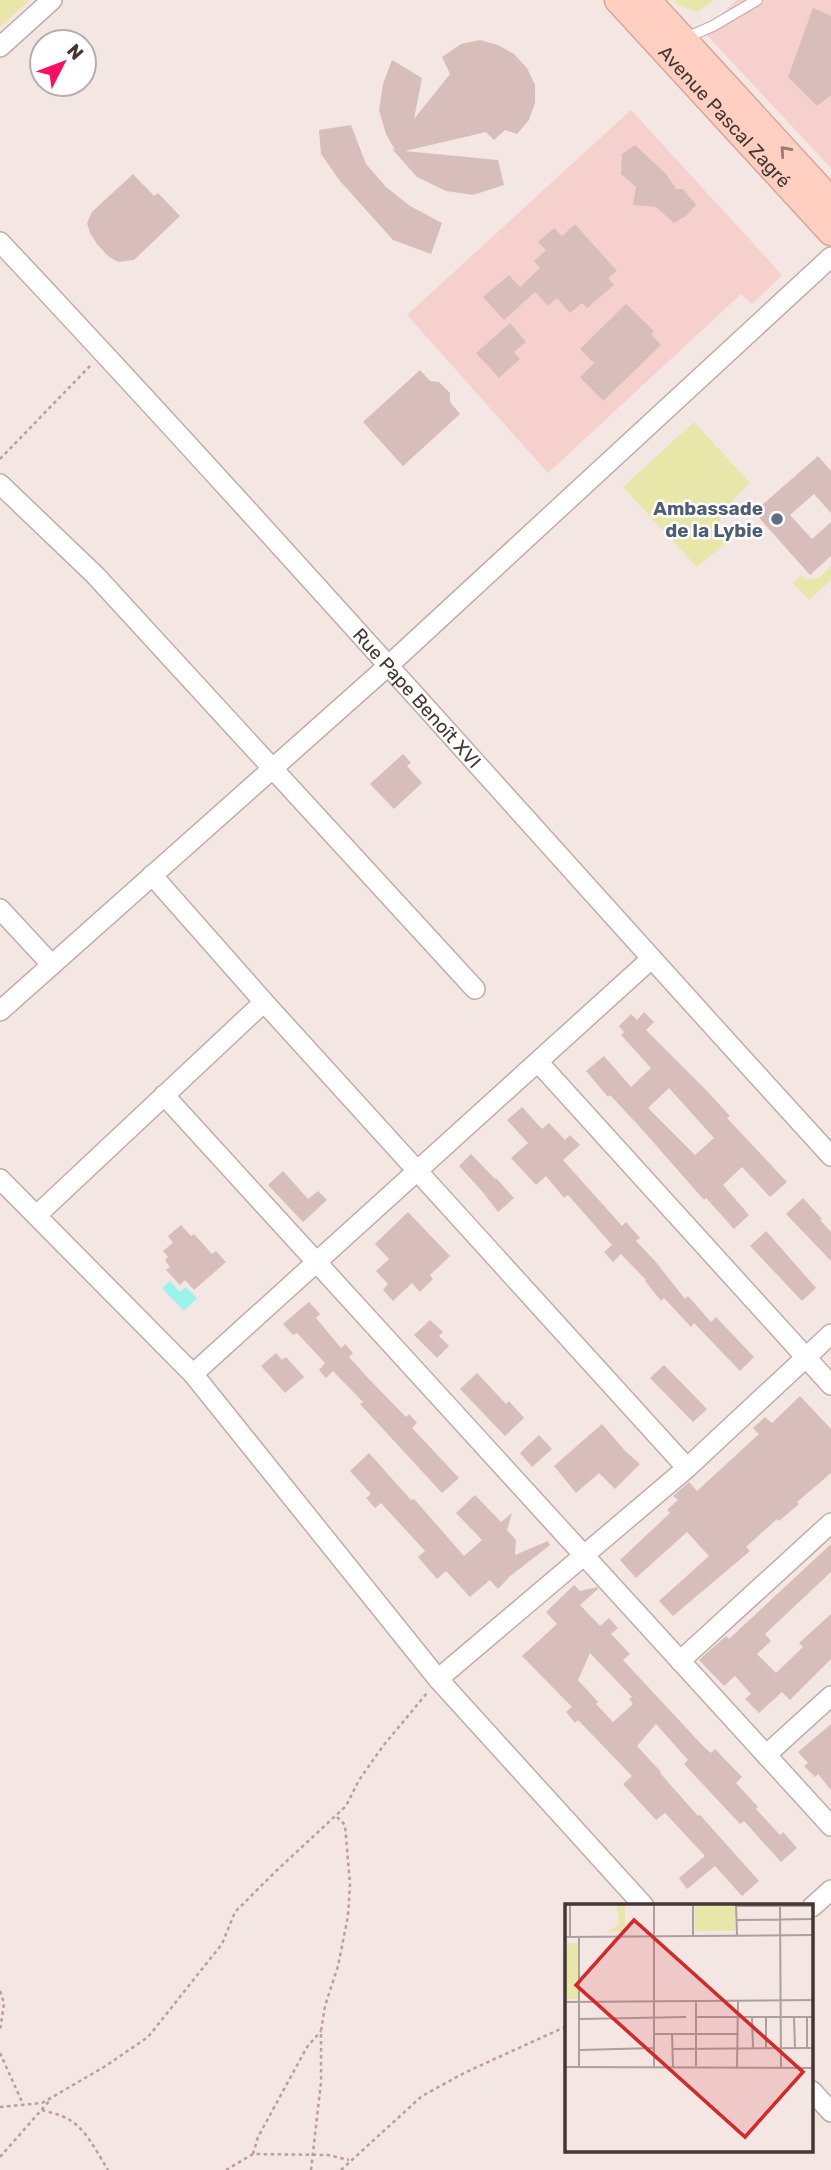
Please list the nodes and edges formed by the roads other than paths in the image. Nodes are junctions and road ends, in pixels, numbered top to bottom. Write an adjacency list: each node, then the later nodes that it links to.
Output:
1 (52, 0): 6 (street)
2 (618, 0): 5 (main road, Avenue Pascal Zagré)
3 (647, 0): 5 (main road, Avenue Pascal Zagré)
4 (757, 0): 5 (lane)
5 (675, 46): 7 (main road, Avenue Pascal Zagré, one-way to 5); 8 (main road, Avenue Pascal Zagré)
6 (0, 47)
7 (831, 201)
8 (831, 232)
9 (0, 242): 12 (street, Rue Pape Benoît XVI)
10 (831, 257): 12 (street)
11 (0, 484): 13 (street)
12 (389, 665): 13 (street); 16 (street, Rue Pape Benoît XVI)
13 (272, 769): 14 (street); 18 (street)
14 (152, 875): 17 (street); 19 (street)
15 (0, 909): 17 (street)
16 (651, 959): 21 (street); 23 (street, Rue Pape Benoît XVI)
17 (52, 965): 20 (street)
18 (475, 989)
19 (264, 1002): 22 (street); 24 (street)
20 (0, 1011)
21 (538, 1062): 24 (street); 29 (street)
22 (164, 1095): 26 (street); 27 (street)
23 (831, 1156)
24 (419, 1170): 27 (street); 32 (street)
25 (0, 1179): 26 (street)
26 (37, 1215): 30 (street)
27 (316, 1263): 30 (street); 34 (street)
28 (831, 1334): 29 (street)
29 (806, 1357): 31 (street); 32 (street)
30 (193, 1374): 36 (street)
31 (831, 1385)
32 (687, 1468): 34 (street)
33 (831, 1523): 35 (street)
34 (584, 1556): 35 (street); 36 (street)
35 (680, 1661): 38 (street)
36 (438, 1679): 41 (street)
37 (831, 1696): 38 (street)
38 (766, 1755): 39 (street)
39 (831, 1826)
40 (831, 1890): 42 (street)
41 (642, 1904)
42 (814, 1905)
43 (814, 2093): 44 (street)
44 (831, 2112)

